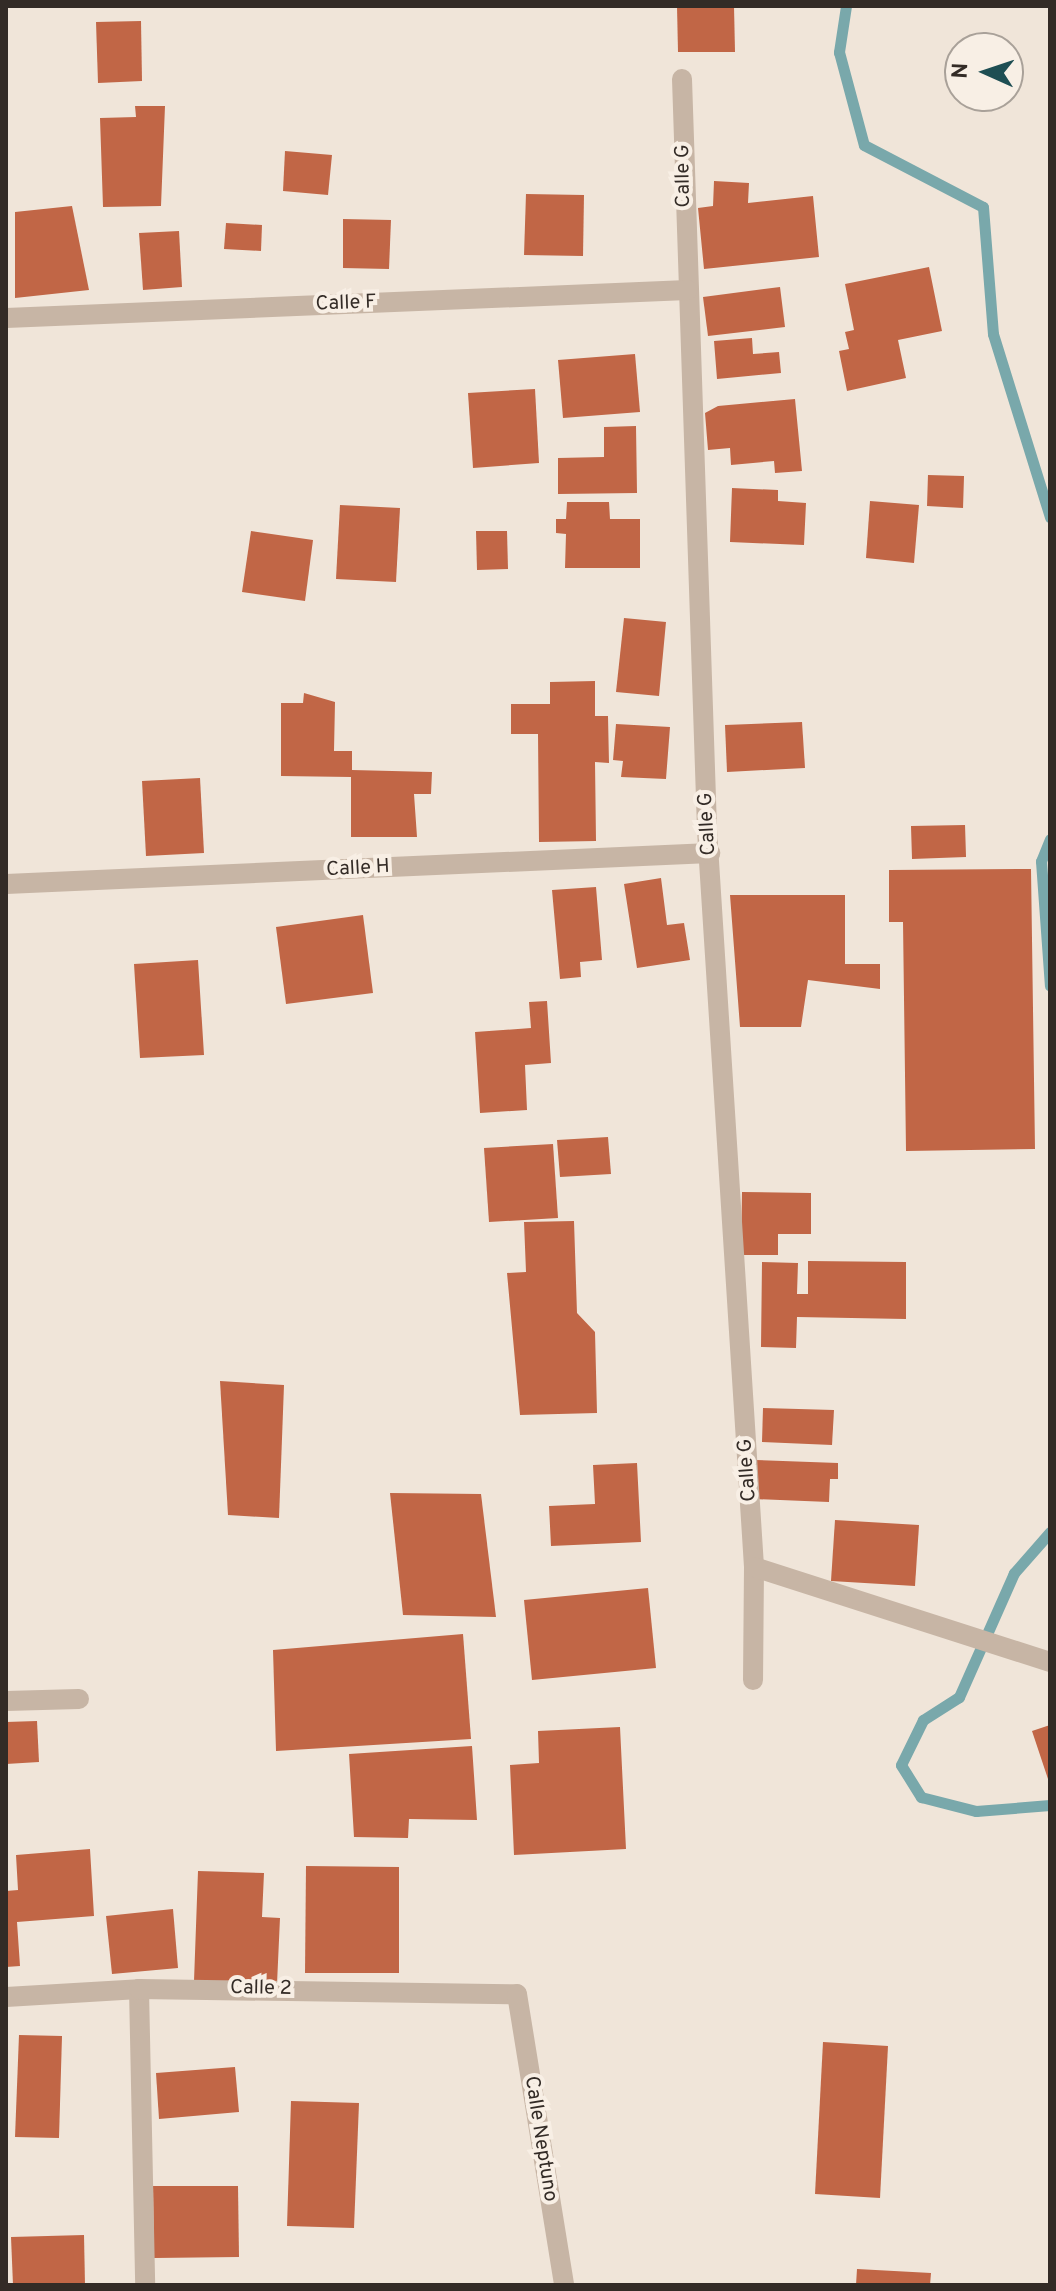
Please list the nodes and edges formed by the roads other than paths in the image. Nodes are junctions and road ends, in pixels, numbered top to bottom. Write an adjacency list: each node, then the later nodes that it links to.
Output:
1 (682, 79): 2 (street, Calle G)
2 (687, 290): 3 (street, Calle F); 4 (street, Calle G)
3 (6, 318)
4 (710, 853): 5 (street, Calle H); 6 (street, Calle G)
5 (6, 884)
6 (754, 1567): 7 (street); 8 (street, Calle G)
7 (1050, 1662)
8 (753, 1680)
9 (79, 1699): 10 (street)
10 (6, 1701)
11 (139, 1989): 12 (street, Calle 2); 13 (street, Calle 2); 14 (street)
12 (517, 1994): 15 (street, Calle Neptuno)
13 (6, 1997)
14 (145, 2285)
15 (564, 2285)

